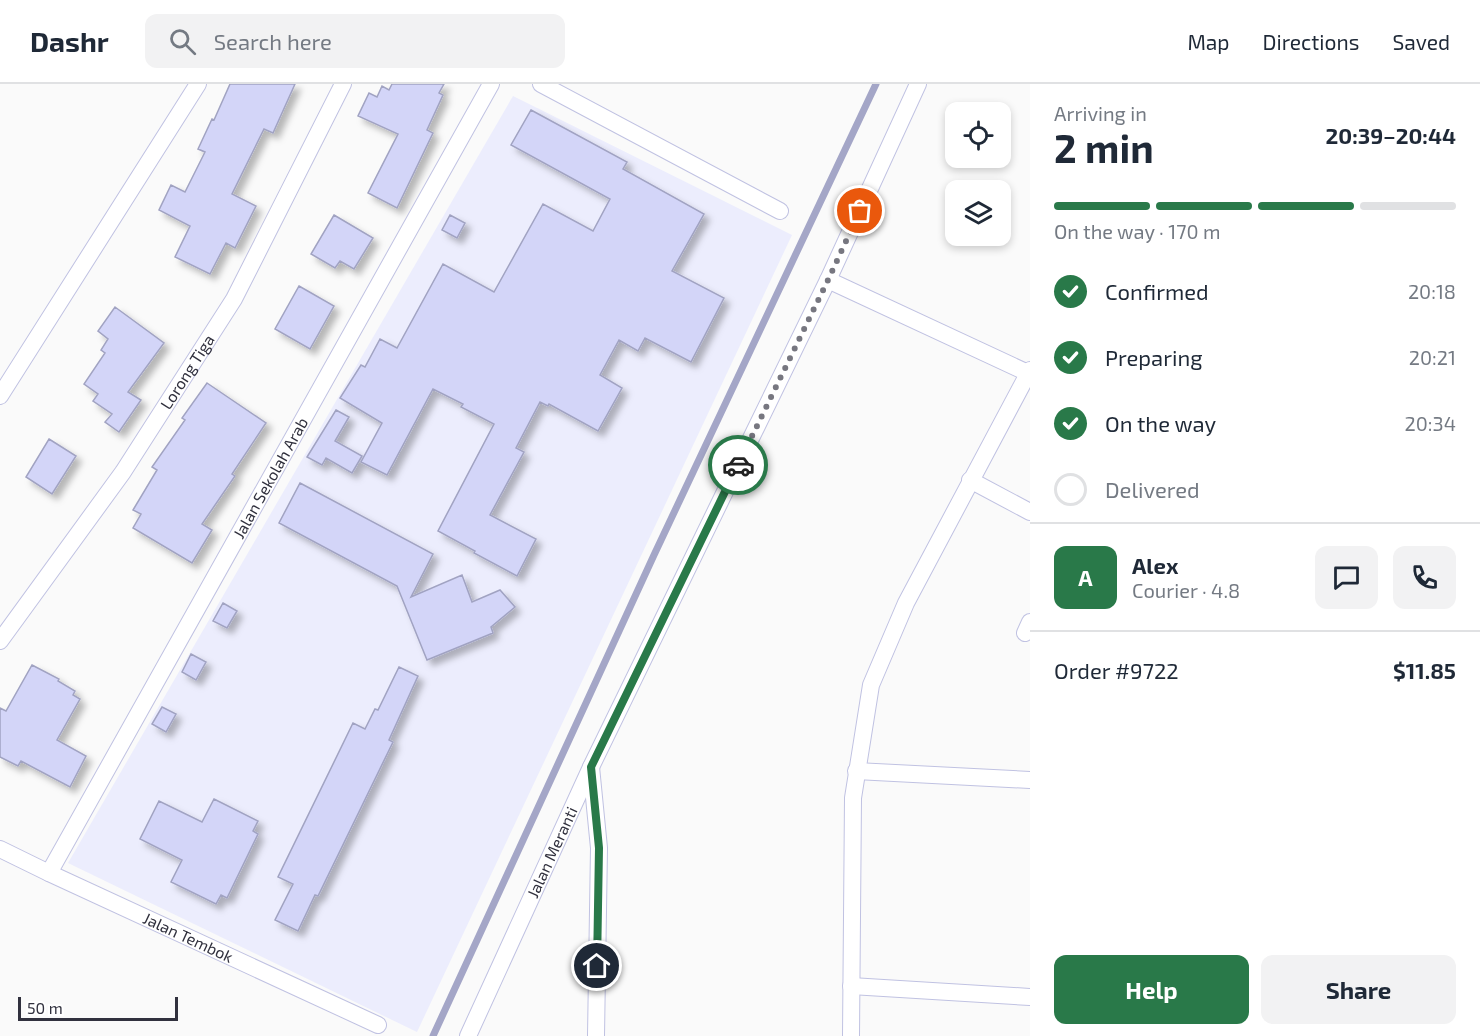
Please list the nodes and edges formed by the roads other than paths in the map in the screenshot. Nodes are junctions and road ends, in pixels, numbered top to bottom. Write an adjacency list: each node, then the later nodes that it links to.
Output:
1 (198, 84): 9 (street)
2 (343, 84): 12 (street, Lorong Tiga)
3 (491, 84): 17 (street, Jalan Sekolah Arab)
4 (542, 84): 6 (street)
5 (918, 84): 7 (street, Jalan Meranti)
6 (780, 211)
7 (828, 280): 8 (street); 13 (street, Jalan Meranti)
8 (1029, 372): 10 (street)
9 (0, 396)
10 (970, 480): 11 (street); 14 (street)
11 (1030, 512)
12 (0, 641)
13 (591, 767): 21 (street, Jalan Meranti); 22 (street)
14 (856, 771): 15 (street); 18 (street)
15 (1030, 780)
16 (0, 849): 17 (street, Jalan Tembok)
17 (49, 873): 20 (street, Jalan Tembok)
18 (851, 986): 19 (street); 23 (street)
19 (1030, 998)
20 (378, 1026)
21 (468, 1036)
22 (596, 1036)
23 (851, 1036)

